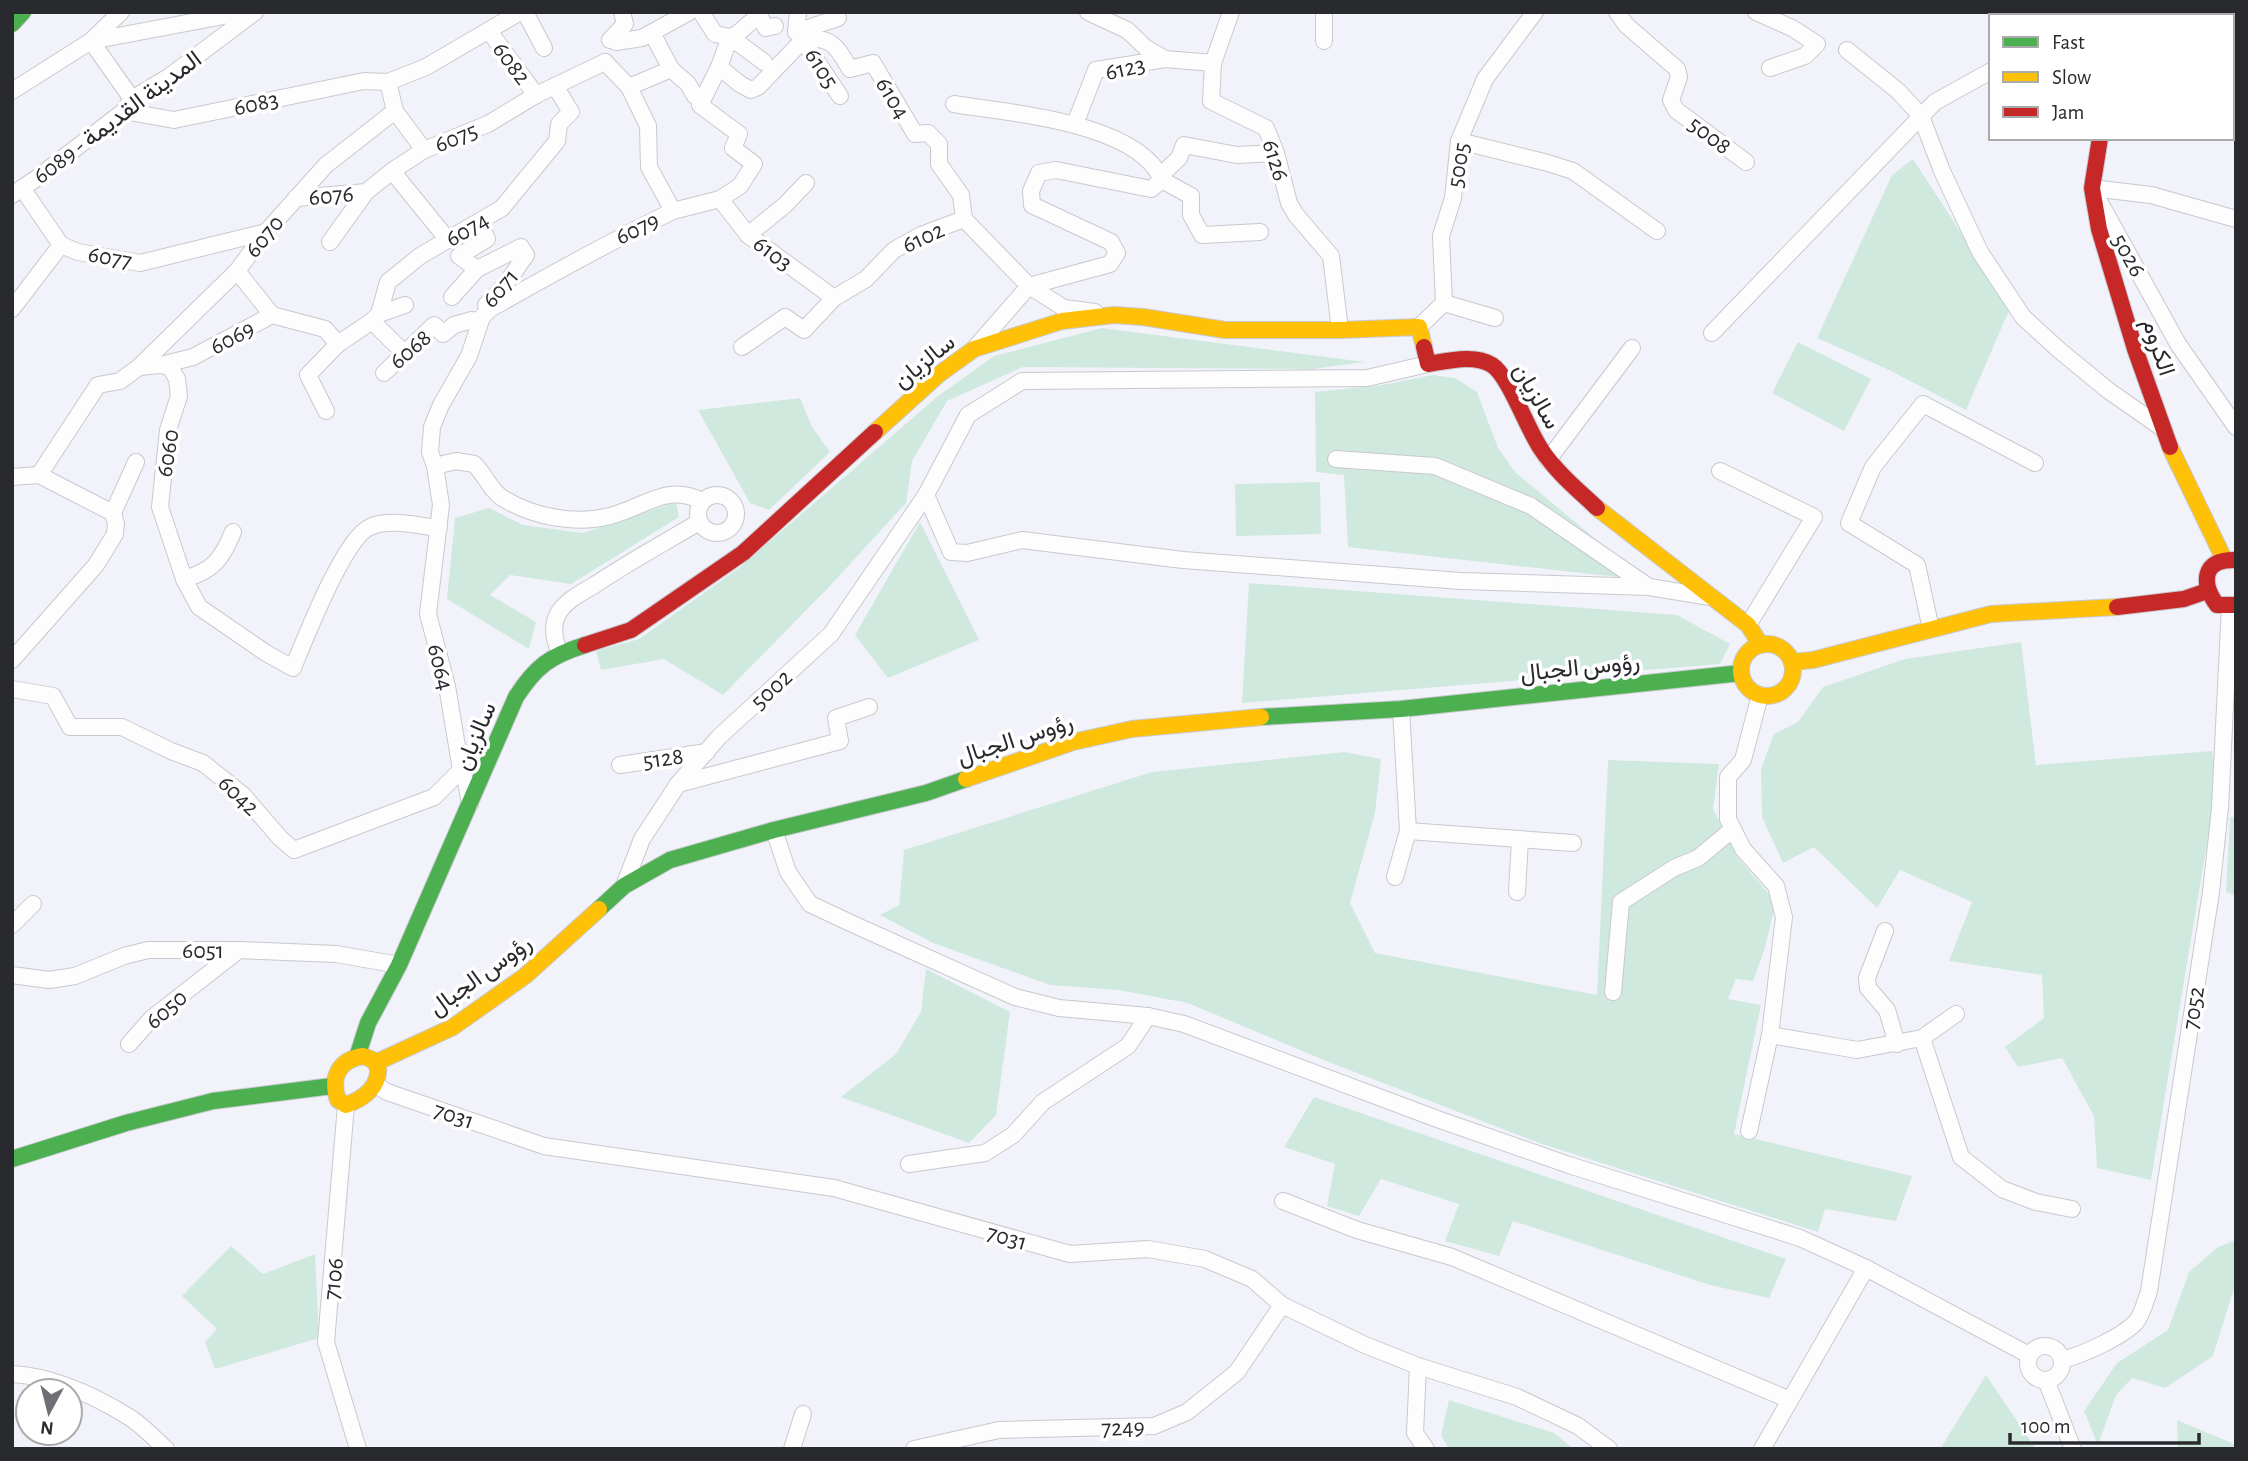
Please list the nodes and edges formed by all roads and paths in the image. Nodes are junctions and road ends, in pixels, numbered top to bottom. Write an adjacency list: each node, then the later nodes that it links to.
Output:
1 (23, 12): 19 (street)
2 (121, 12): 25 (street)
3 (245, 12): 25 (street)
4 (255, 12): 46 (street, المدينة القديمة - 6089)
5 (520, 12): 21 (street, 6083)
6 (526, 12): 28 (street)
7 (622, 12): 27 (street)
8 (690, 12): 22 (street)
9 (701, 12): 24 (street)
10 (798, 12): 23 (street)
11 (1088, 12): 30 (street)
12 (1231, 12): 33 (street, 6126)
13 (1324, 12): 26 (street)
14 (1535, 12): 51 (street, 5005)
15 (1617, 12): 54 (street, 5008)
16 (1756, 12): 35 (street)
17 (758, 13): 20 (street); 24 (street)
18 (838, 18): 23 (street)
19 (12, 24)
20 (775, 26)
21 (489, 32): 38 (street, 6083); 42 (street, 6082)
22 (652, 33): 27 (street); 36 (street)
23 (800, 35): 34 (street); 44 (street, 6105); 64 (street, 6104)
24 (730, 37): 32 (street); 34 (street)
25 (91, 41): 41 (street); 46 (street)
26 (1324, 41)
27 (615, 42): 31 (street)
28 (544, 48)
29 (1847, 50): 48 (street)
30 (1165, 59): 33 (street); 49 (street, 6123)
31 (605, 62): 39 (street, 6075); 40 (street, 6079)
32 (764, 62)
33 (1213, 63): 53 (street, 6126)
34 (719, 67): 62 (street)
35 (1770, 68)
36 (671, 69): 40 (street); 43 (street)
37 (1989, 72): 48 (street)
38 (388, 82): 46 (street, 6083); 47 (street)
39 (555, 86): 42 (street, 6075); 66 (street, 6074)
40 (629, 88): 63 (street, 6079)
41 (12, 91)
42 (536, 95): 52 (street, 6075)
43 (695, 96)
44 (840, 96)
45 (954, 104): 49 (street)
46 (128, 105): 59 (street, المدينة القديمة - 6089)
47 (395, 111): 52 (street); 61 (street, 6070)
48 (1921, 116): 89 (street); 101 (street)
49 (1075, 124): 56 (street)
50 (2100, 140): 58 (street, الكروم)
51 (1460, 141): 67 (street); 79 (street, 5005)
52 (424, 150): 55 (street, 6075)
53 (1276, 153): 56 (street); 88 (street, 6126)
54 (1746, 162)
55 (392, 171): 60 (street, 6075); 71 (street)
56 (1161, 178): 69 (street); 76 (street)
57 (806, 183): 70 (street)
58 (2092, 188): 65 (street); 100 (street, 5026); 101 (street, الكروم)
59 (17, 192): 73 (street, 6077)
60 (366, 192): 61 (street, 6076); 72 (street, 6075)
61 (296, 198): 68 (street, 6070)
62 (720, 199): 63 (street); 70 (street, 6103)
63 (673, 211): 86 (street, 6079)
64 (964, 219): 76 (street, 6102); 78 (street, 6102)
65 (2236, 219)
66 (479, 222): 71 (street, 6074); 74 (street)
67 (1657, 231)
68 (266, 232): 73 (street, 6077); 75 (street, 6070)
69 (1260, 232)
70 (748, 235): 78 (street, 6103)
71 (448, 240): 84 (street, 6074)
72 (330, 242)
73 (61, 245): 81 (street)
74 (477, 269): 77 (street); 86 (street, 6071)
75 (236, 271): 83 (street); 97 (street, 6070)
76 (1029, 286): 82 (street, 6102); 93 (street)
77 (452, 297)
78 (834, 298): 91 (street, 6102)
79 (1444, 303): 85 (street); 87 (street)
80 (405, 305): 84 (street)
81 (12, 309)
82 (1114, 314): 88 (street, سالزيان); 93 (street, سالزيان)
83 (272, 315): 90 (street, 6069); 96 (street, 6069)
84 (376, 318): 90 (street); 94 (street)
85 (1495, 318)
86 (475, 323): 94 (street, 6068); 106 (street, 6064)
87 (1419, 327): 88 (street, سالزيان); 95 (street)
88 (1340, 330)
89 (1712, 333)
90 (338, 344): 99 (street)
91 (742, 347)
92 (1632, 348): 103 (street)
93 (974, 349): 125 (street, سالزيان)
94 (404, 353): 98 (street, 6068)
95 (1427, 364): 103 (street, سالزيان); 110 (street, 5002)
96 (161, 365): 97 (street); 117 (street, 6060)
97 (139, 367): 108 (street)
98 (384, 373)
99 (326, 411)
100 (2236, 427)
101 (2162, 429): 116 (street, الكروم)
102 (1335, 459): 118 (street)
103 (1548, 460): 120 (street, سالزيان)
104 (136, 462): 112 (street)
105 (2035, 463): 123 (street)
106 (435, 466): 111 (street); 114 (street, 6064)
107 (1720, 471): 122 (street)
108 (39, 475): 109 (street); 112 (street)
109 (12, 477)
110 (926, 495): 118 (street); 133 (street, 5002)
111 (702, 500): 113 (street); 113 (street)
112 (113, 513): 126 (street)
113 (699, 522): 125 (street)
114 (439, 528): 117 (street, 6060); 135 (street, 6064)
115 (233, 532): 117 (street)
116 (2230, 560): 119 (street)
117 (184, 579)
118 (1649, 587): 120 (street)
119 (2207, 591): 121 (street); 123 (street)
120 (1710, 597): 122 (street, سالزيان)
121 (2233, 605): 172 (street, 7052)
122 (1748, 625): 124 (street)
123 (1931, 629): 127 (street)
124 (1761, 645): 127 (street); 128 (street)
125 (560, 653): 137 (street, سالزيان)
126 (12, 660)
127 (1792, 662): 130 (street)
128 (1741, 673): 130 (street); 132 (street, رؤوس الجبال)
129 (12, 689): 135 (street, 6042)
130 (1760, 695): 138 (street)
131 (869, 707): 136 (street)
132 (1401, 709): 139 (street, رؤوس الجبال); 140 (street)
133 (707, 752): 134 (street, 5128); 136 (street, 5002)
134 (620, 765)
135 (461, 771): 137 (street, 6064)
136 (678, 784): 144 (street, 5002)
137 (470, 805): 150 (street, سالزيان)
138 (1733, 829): 152 (street); 155 (street)
139 (774, 830): 144 (street, رؤوس الجبال); 154 (street)
140 (1408, 831): 141 (street); 143 (street)
141 (1520, 839): 142 (street); 145 (street)
142 (1573, 843)
143 (1395, 877)
144 (625, 886): 160 (street, رؤوس الجبال)
145 (1517, 892)
146 (33, 904): 147 (street)
147 (12, 925)
148 (1885, 931): 158 (street)
149 (239, 950): 150 (street, 6051); 151 (street, 6051); 157 (street, 6050)
150 (399, 965): 159 (street, سالزيان)
151 (12, 975)
152 (1613, 992)
153 (1956, 1014): 156 (street)
154 (1148, 1016): 166 (street); 169 (street)
155 (1770, 1035): 158 (street); 164 (street)
156 (1922, 1038): 158 (street); 168 (street)
157 (129, 1044)
158 (1897, 1044)
159 (357, 1056): 160 (street); 162 (street)
160 (375, 1063): 161 (street)
161 (376, 1085): 163 (street); 170 (street, 7031)
162 (332, 1086): 163 (street); 165 (street)
163 (346, 1105): 179 (street, 7106)
164 (1749, 1131)
165 (12, 1159)
166 (909, 1164)
167 (1283, 1201): 176 (street)
168 (2072, 1209)
169 (1866, 1268): 171 (street); 176 (street)
170 (1282, 1305): 173 (street, 7031); 181 (street, 7249)
171 (2029, 1355): 172 (street); 175 (street)
172 (2062, 1360): 175 (street)
173 (1418, 1366): 182 (street); 183 (street, 7031)
174 (12, 1374): 178 (street)
175 (2046, 1380): 185 (street)
176 (1790, 1400): 184 (street)
177 (803, 1415): 180 (street)
178 (166, 1449)
179 (358, 1449)
180 (792, 1449)
181 (914, 1449)
182 (1426, 1449)
183 (1609, 1449)
184 (1762, 1449)
185 (2073, 1449)

